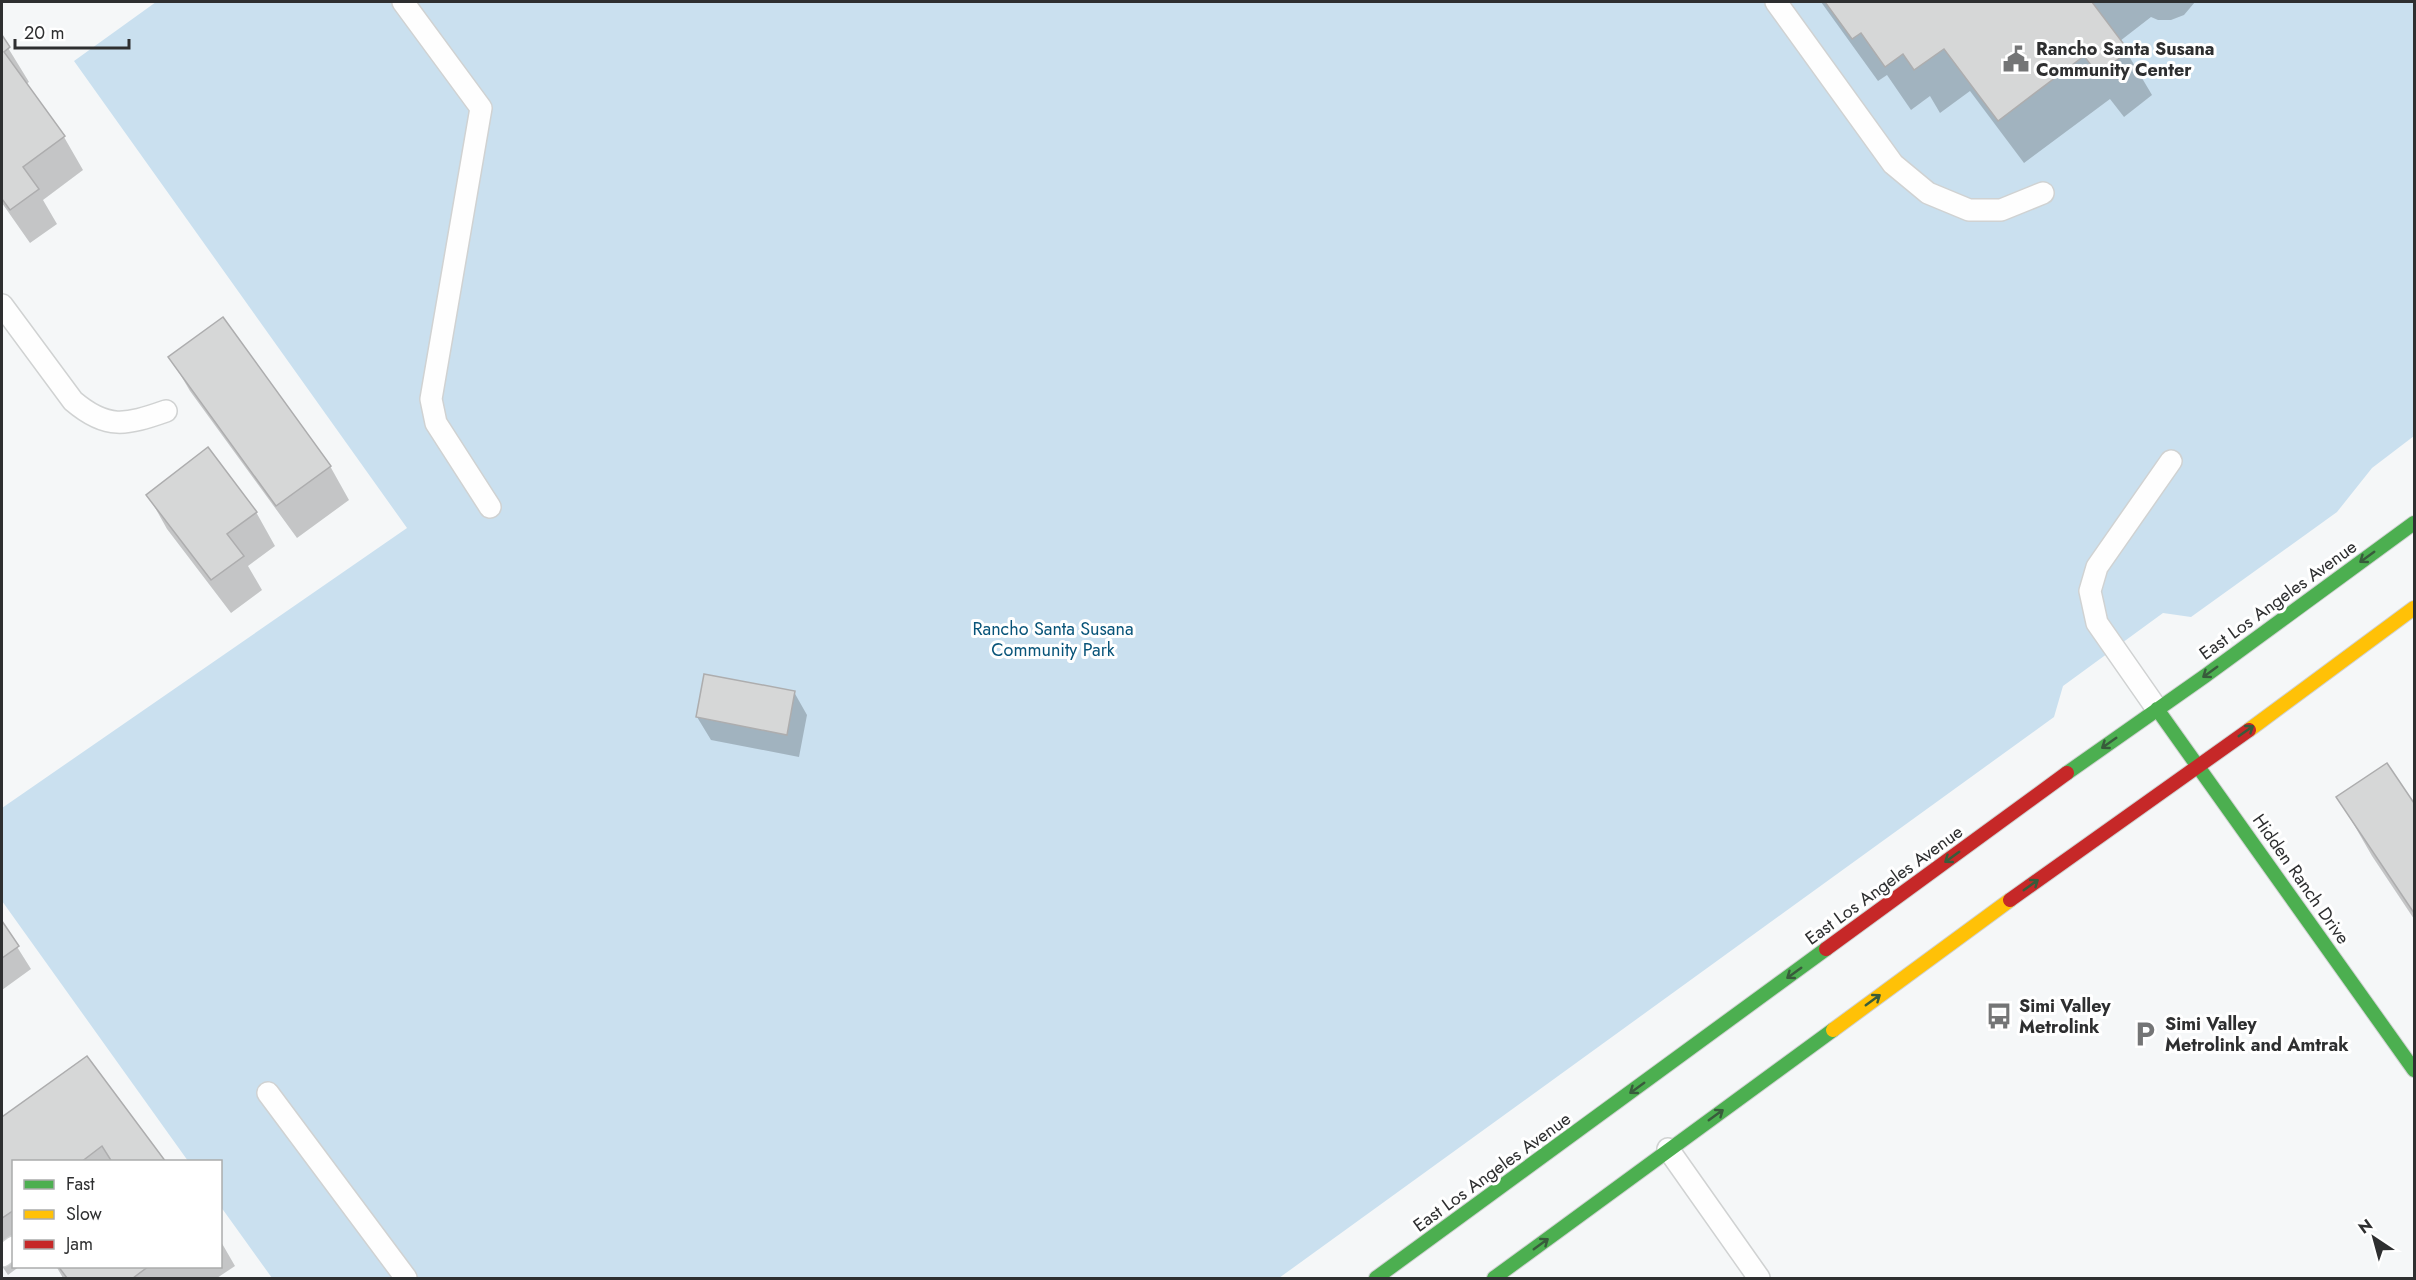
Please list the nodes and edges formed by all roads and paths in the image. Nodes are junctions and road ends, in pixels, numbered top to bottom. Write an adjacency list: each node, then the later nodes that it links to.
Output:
1 (403, 2): 7 (lane)
2 (1776, 2): 3 (lane)
3 (2043, 194)
4 (2, 305): 5 (lane)
5 (166, 411)
6 (2171, 461): 10 (lane)
7 (490, 507)
8 (2415, 523): 10 (main road, East Los Angeles Avenue, one-way to 10)
9 (2415, 608): 11 (main road, one-way to 9)
10 (2157, 710): 11 (main road, Hidden Ranch Drive); 16 (main road, East Los Angeles Avenue, one-way to 16)
11 (2198, 765): 12 (main road, Hidden Ranch Drive); 14 (main road, one-way to 11)
12 (2415, 1070)
13 (268, 1093): 15 (lane)
14 (1668, 1149): 17 (main road, one-way to 14); 18 (lane)
15 (406, 1278)
16 (1376, 1278)
17 (1494, 1278)
18 (1759, 1278)

